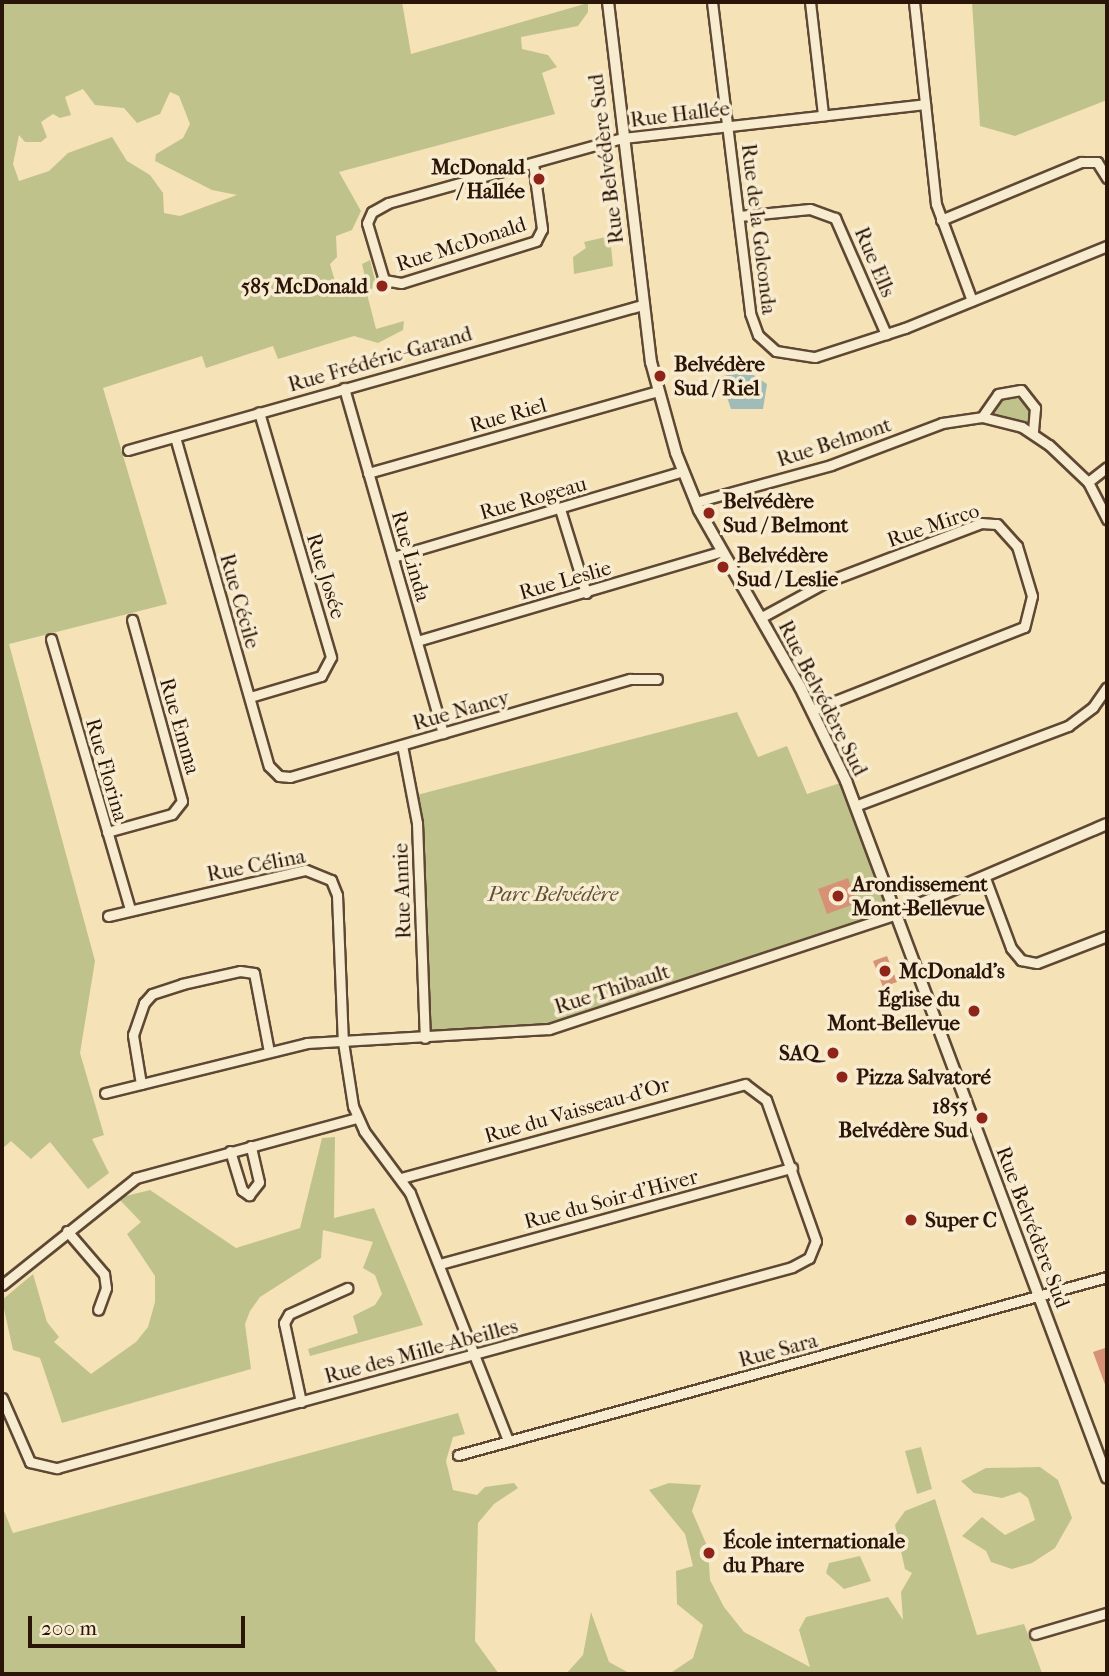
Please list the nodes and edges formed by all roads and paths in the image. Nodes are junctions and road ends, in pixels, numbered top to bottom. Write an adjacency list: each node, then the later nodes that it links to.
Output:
1 (608, 2): 8 (street, Rue Belvédère Sud)
2 (712, 2): 7 (street, Rue de la Golconda)
3 (810, 2): 6 (street)
4 (914, 2): 5 (street)
5 (925, 104): 6 (street, Rue Hallée); 13 (street)
6 (823, 115): 7 (street, Rue Hallée)
7 (728, 126): 8 (street, Rue Hallée); 11 (street, Rue de la Golconda)
8 (623, 138): 9 (street, Rue Hallée); 16 (street, Rue Belvédère Sud)
9 (533, 163): 12 (street, Rue Hallée); 12 (street, Rue McDonald)
10 (1107, 178): 13 (street)
11 (739, 216): 17 (street, Rue Ells); 17 (street, Rue de la Golconda)
12 (369, 217)
13 (941, 220): 15 (street)
14 (1107, 246): 15 (street, Rue de la Golconda)
15 (972, 301): 17 (street, Rue de la Golconda)
16 (642, 305): 18 (street, Rue Frédéric-Garand); 19 (street, Rue Belvédère Sud)
17 (886, 334)
18 (344, 388): 20 (street, Rue Frédéric-Garand); 27 (street, Rue Linda)
19 (657, 391): 26 (street, Rue Belvédère Sud); 27 (street, Rue Riel)
20 (259, 412): 23 (street, Rue Frédéric-Garand); 41 (street, Rue Josée)
21 (982, 417): 22 (street, Rue Belmont); 22 (street); 29 (street, Rue Belmont)
22 (1033, 433): 28 (street, Rue Belmont)
23 (175, 437): 24 (street, Rue Frédéric-Garand); 41 (street, Rue Cécile)
24 (128, 450)
25 (1107, 467): 28 (street)
26 (682, 471): 29 (street, Rue Belvédère Sud); 30 (street, Rue Rogeau)
27 (368, 473): 33 (street, Rue Linda)
28 (1088, 482): 31 (street, Rue Belmont)
29 (696, 502): 32 (street, Rue Belvédère Sud)
30 (560, 509): 33 (street, Rue Rogeau); 34 (street)
31 (1107, 519)
32 (722, 551): 34 (street, Rue Leslie); 35 (street, Rue Belvédère Sud)
33 (393, 557): 38 (street, Rue Linda)
34 (586, 593): 38 (street, Rue Leslie)
35 (760, 618): 42 (street, Rue Belvédère Sud); 42 (street, Rue Mirco)
36 (132, 620): 48 (street, Rue Emma)
37 (51, 639): 48 (street, Rue Florina)
38 (417, 641): 43 (street, Rue Linda)
39 (657, 680): 43 (street, Rue Nancy)
40 (1107, 687): 46 (street)
41 (250, 697): 45 (street, Rue Cécile)
42 (813, 710): 46 (street, Rue Belvédère Sud)
43 (443, 733): 44 (street, Rue Nancy)
44 (402, 745): 45 (street, Rue Nancy); 54 (street, Rue Annie)
45 (275, 773)
46 (855, 806): 51 (street, Rue Belvédère Sud)
47 (1107, 824): 49 (street, Rue Thibault)
48 (107, 832): 50 (street, Rue Florina)
49 (985, 878): 51 (street, Rue Thibault); 53 (street)
50 (130, 910): 52 (street, Rue Célina); 55 (street, Rue Célina)
51 (896, 914): 54 (street, Rue Thibault); 69 (street, Rue Belvédère Sud)
52 (108, 916)
53 (1107, 936)
54 (425, 1038): 55 (street, Rue Thibault)
55 (343, 1042): 56 (street, Rue Thibault); 59 (street, Rue Célina)
56 (269, 1052): 57 (street, Rue Thibault); 57 (street)
57 (141, 1084): 58 (street, Rue Thibault)
58 (105, 1093)
59 (357, 1118): 60 (street); 63 (street)
60 (251, 1146): 61 (street); 61 (street)
61 (230, 1151): 64 (street)
62 (792, 1168): 63 (street, Rue du Vaisseau-d'Or); 65 (street, Rue du Soir-d'Hiver); 71 (street, Rue des Mille-Abeilles)
63 (402, 1178): 65 (street)
64 (67, 1231): 67 (street); 70 (street)
65 (440, 1265): 71 (street)
66 (1107, 1277): 69 (street, Rue Sara)
67 (2, 1285)
68 (347, 1288): 73 (street)
69 (1038, 1296): 74 (street, Rue Sara); 76 (street, Rue Belvédère Sud)
70 (98, 1310)
71 (477, 1354): 73 (street, Rue des Mille-Abeilles); 74 (street)
72 (2, 1398): 73 (street, Rue des Mille-Abeilles)
73 (301, 1402)
74 (508, 1441): 75 (street, Rue Sara)
75 (458, 1455)
76 (1107, 1478)
77 (1107, 1613): 78 (street)
78 (1035, 1634)

